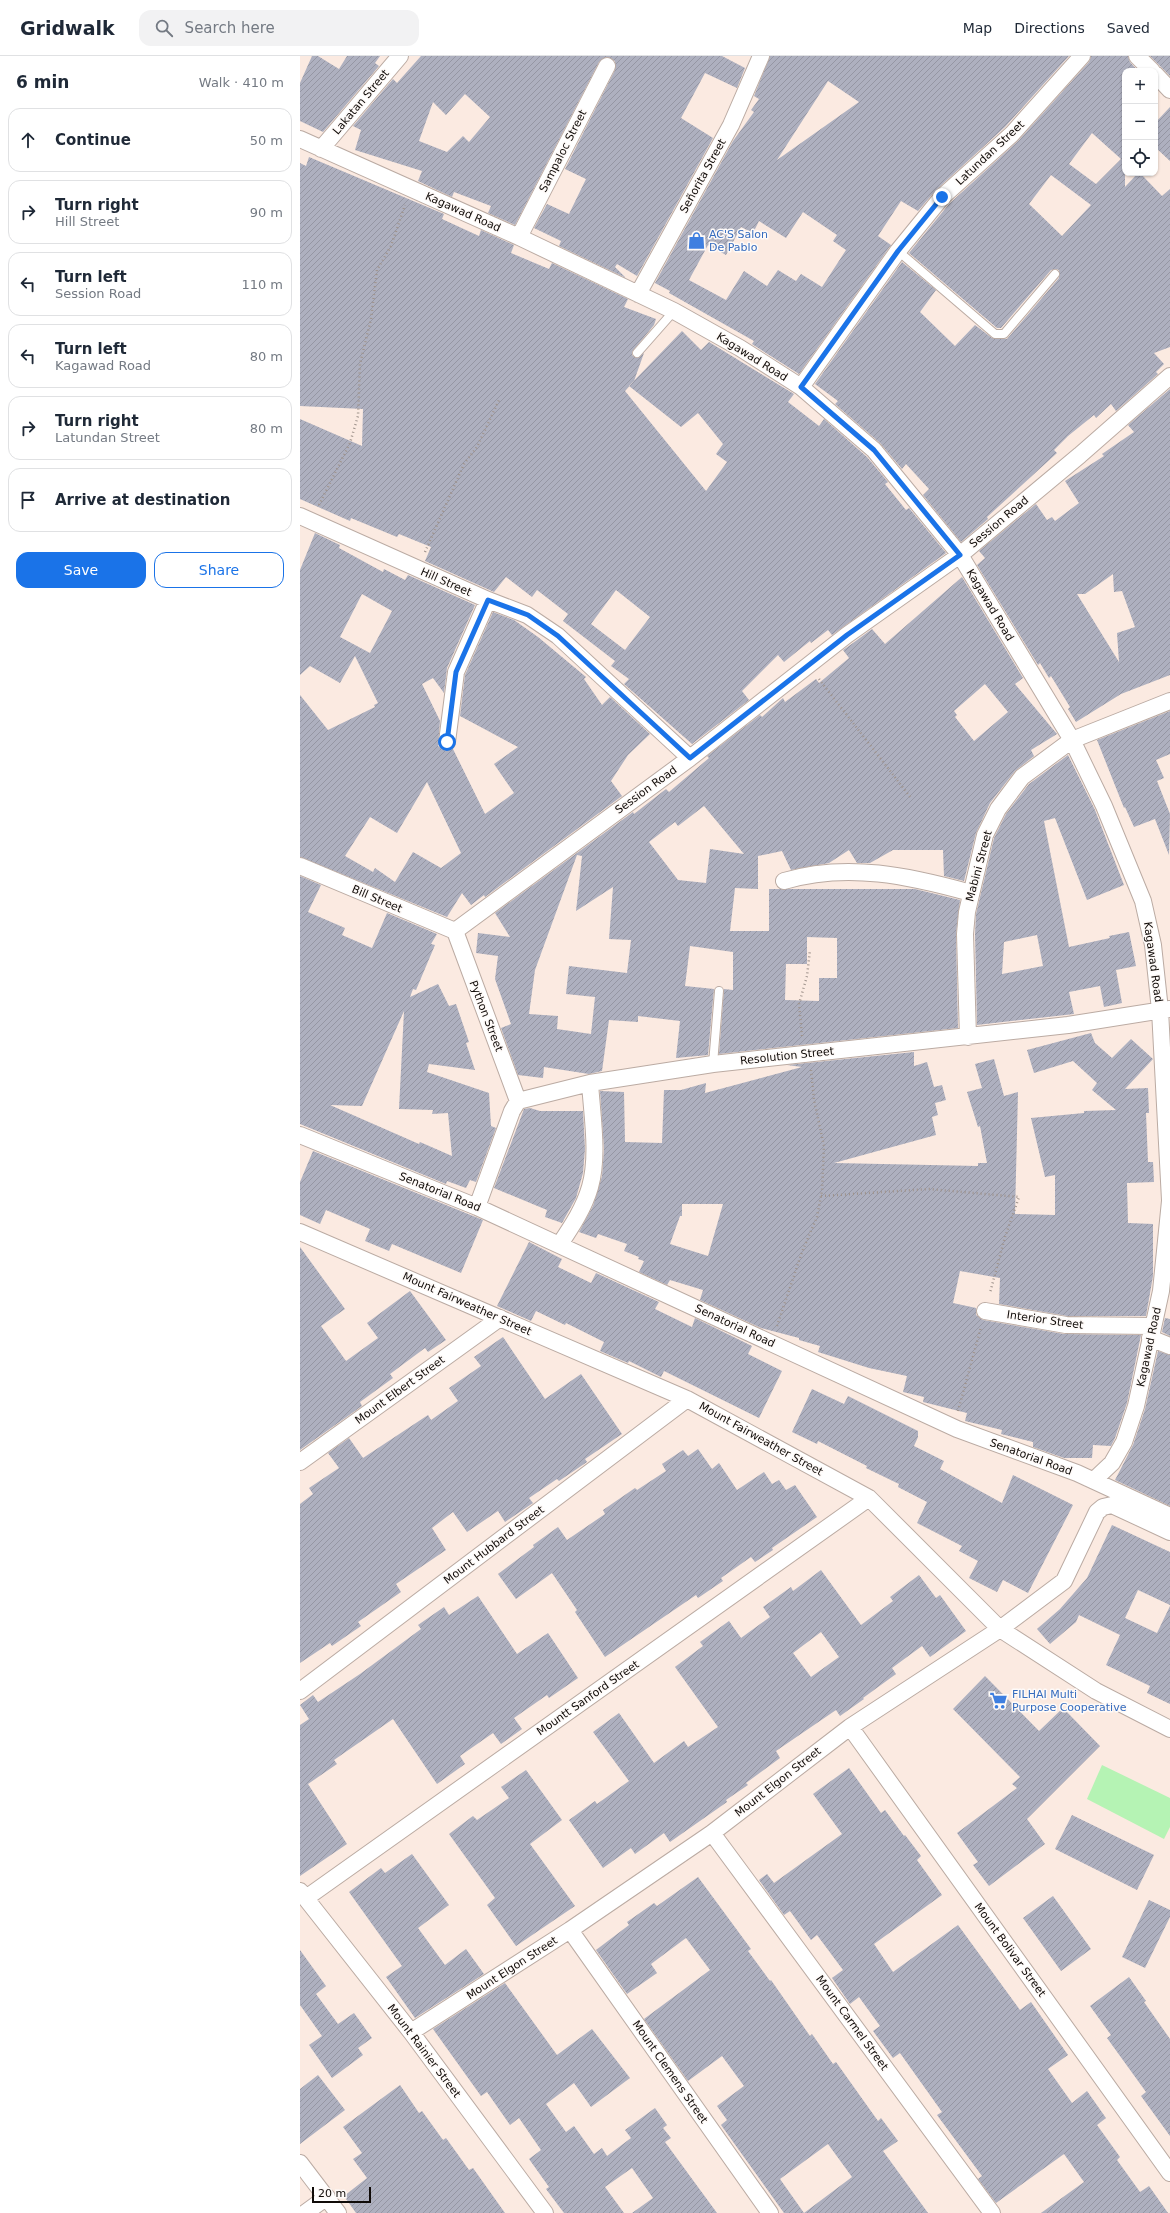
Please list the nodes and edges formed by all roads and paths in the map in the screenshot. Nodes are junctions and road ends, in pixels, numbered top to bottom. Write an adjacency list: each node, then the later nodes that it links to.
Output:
1 (400, 56): 10 (street, Lakatan Street)
2 (760, 56): 15 (street, Señorita Street)
3 (1082, 56): 13 (street, Latundan Street)
4 (1137, 56): 6 (street)
5 (607, 66): 12 (street, Sampaloc Street)
6 (1149, 68)
7 (1158, 77): 8 (street)
8 (1170, 90)
9 (300, 139): 10 (street, Kagawad Road)
10 (321, 149): 11 (street, Kagawad Road)
11 (408, 188): 12 (street, Kagawad Road); 21 (path)
12 (519, 237): 15 (street, Kagawad Road)
13 (898, 251): 14 (lane); 19 (street, Latundan Street)
14 (1055, 274)
15 (638, 294): 16 (street, Kagawad Road)
16 (674, 311): 17 (lane); 19 (street, Kagawad Road)
17 (637, 353)
18 (1170, 376): 22 (street, Session Road)
19 (801, 387): 22 (street, Kagawad Road)
20 (499, 400): 23 (path)
21 (306, 518): 23 (street, Hill Street)
22 (960, 555): 25 (street, Session Road); 27 (street, Kagawad Road)
23 (418, 569): 24 (street, Hill Street)
24 (488, 600): 28 (street); 29 (street, Hill Street)
25 (808, 666): 29 (street, Session Road); 30 (path)
26 (1170, 701): 27 (street, Mabini Street)
27 (1072, 740): 33 (street, Mabini Street); 37 (street, Kagawad Road)
28 (447, 742)
29 (690, 758): 34 (street, Session Road)
30 (911, 798)
31 (300, 866): 34 (street, Bill Street)
32 (784, 881): 33 (street)
33 (971, 893): 38 (street, Mabini Street)
34 (454, 931): 42 (street, Python Street)
35 (810, 950): 39 (path)
36 (719, 991): 40 (lane)
37 (1165, 1009): 38 (street, Resolution Street); 45 (street, Kagawad Road)
38 (968, 1037): 39 (street, Resolution Street)
39 (806, 1054): 40 (street, Resolution Street); 44 (path)
40 (713, 1064): 41 (street, Resolution Street)
41 (590, 1083): 42 (street, Resolution Street); 48 (street)
42 (518, 1101): 46 (street)
43 (300, 1135): 46 (street, Senatorial Road)
44 (821, 1196): 49 (path); 52 (path)
45 (1170, 1200): 51 (street, Kagawad Road)
46 (478, 1207): 48 (street, Senatorial Road)
47 (300, 1232): 50 (street, Mount Fairweather Street)
48 (560, 1244): 52 (street, Senatorial Road)
49 (985, 1311): 51 (street, Interior Street); 55 (path)
50 (500, 1318): 54 (street, Mount Fairweather Street); 56 (street, Mount Elbert Street)
51 (1151, 1332): 53 (street); 57 (street, Kagawad Road)
52 (771, 1343): 55 (street, Senatorial Road)
53 (1170, 1346)
54 (687, 1399): 58 (street, Mount Fairweather Street); 62 (street, Mount Hubbard Street)
55 (952, 1427): 57 (street, Senatorial Road)
56 (300, 1462)
57 (1094, 1480): 59 (street, Senatorial Road)
58 (869, 1498): 61 (street, Mount Fairweather Street); 66 (street, Mountt Sanford Street)
59 (1170, 1516)
60 (1170, 1532): 61 (street, Mount Elgon Street)
61 (1000, 1629): 63 (street, Mount Elgon Street); 64 (street, Mount Fairweather Street)
62 (300, 1691)
63 (850, 1726): 65 (street, Mount Elgon Street); 70 (street, Mount Bolivar Street)
64 (1170, 1729)
65 (712, 1833): 67 (street, Mount Elgon Street); 76 (street, Mount Carmel Street)
66 (303, 1895): 68 (street, Mount Rainier Street)
67 (570, 1930): 68 (street, Mount Elgon Street); 75 (street, Mount Clemens Street)
68 (411, 2032): 74 (street, Mount Rainier Street)
69 (300, 2163): 71 (street)
70 (1170, 2173)
71 (327, 2197): 72 (street); 73 (street)
72 (305, 2213)
73 (338, 2213)
74 (545, 2213)
75 (770, 2213)
76 (992, 2213)

